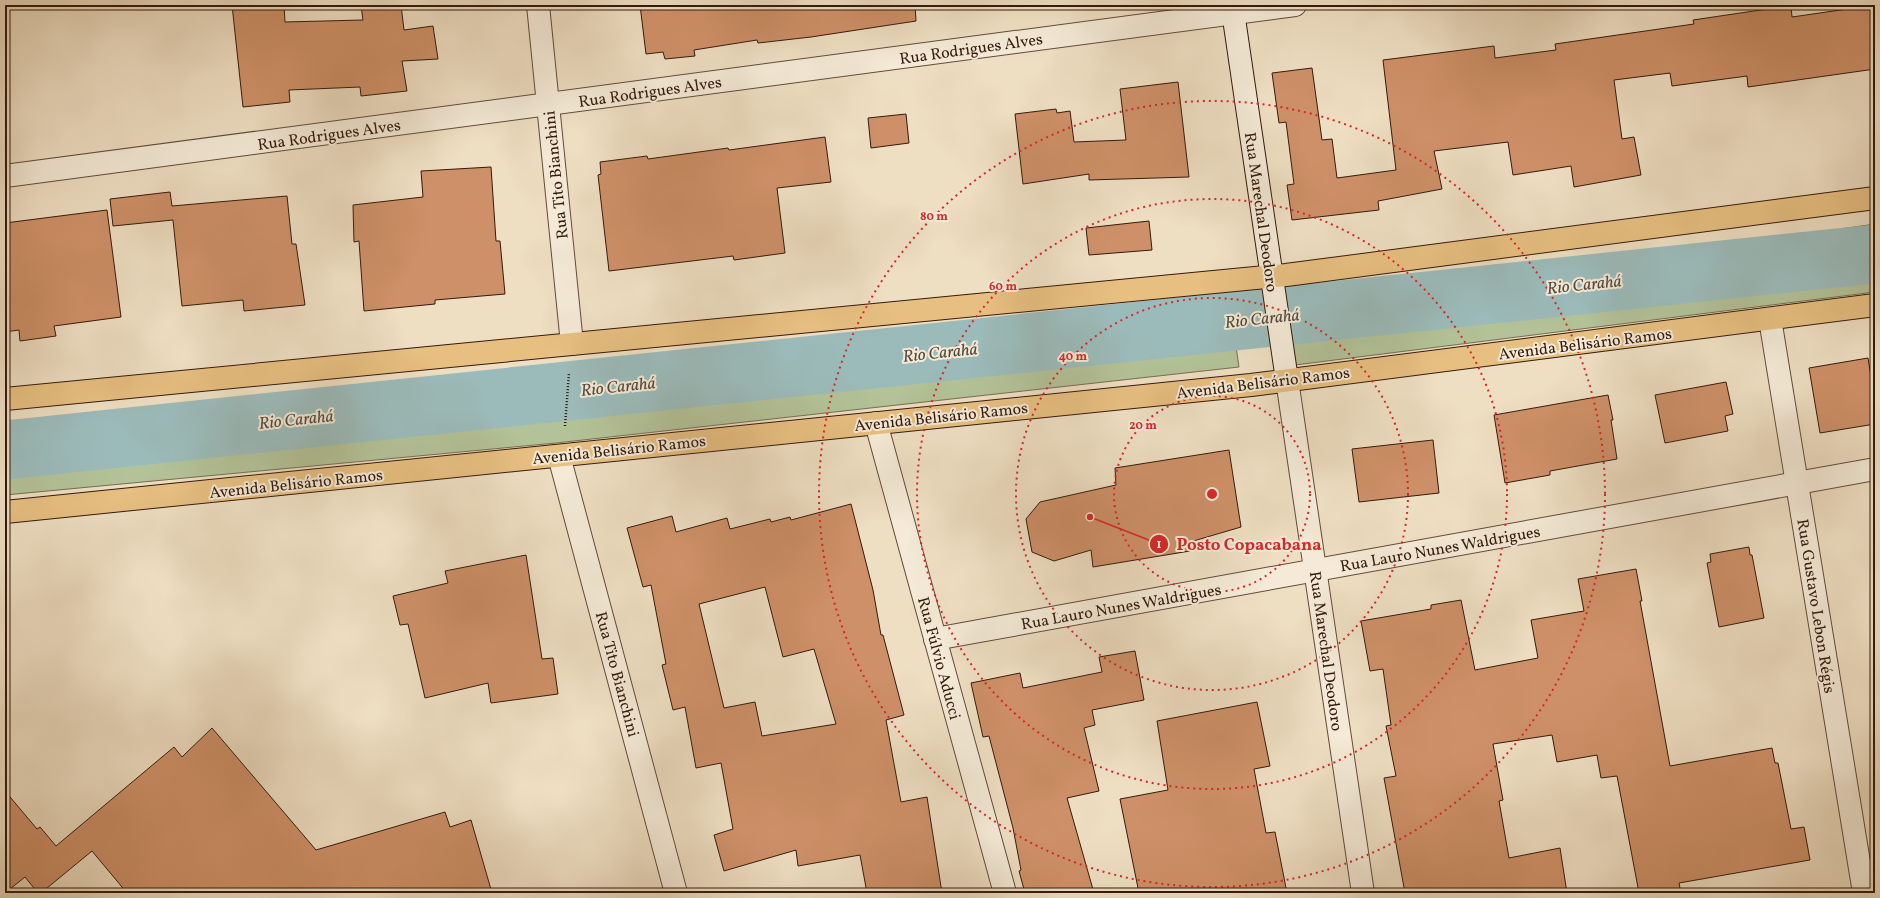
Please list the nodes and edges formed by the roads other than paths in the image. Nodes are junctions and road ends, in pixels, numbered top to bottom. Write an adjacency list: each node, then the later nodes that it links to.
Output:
1 (538, 5): 4 (street, Rua Tito Bianchini)
2 (1295, 5): 3 (street, Rua Rodrigues Alves)
3 (1232, 9): 4 (street, Rua Rodrigues Alves); 7 (street, Rua Marechal Deodoro)
4 (548, 104): 5 (street, Rua Rodrigues Alves); 10 (street, Rua Tito Bianchini)
5 (5, 176)
6 (1875, 198): 7 (main road)
7 (1273, 286): 10 (main road); 11 (street, Rua Marechal Deodoro)
8 (1875, 305): 9 (main road, Avenida Belisário Ramos)
9 (1770, 319): 11 (main road, Avenida Belisário Ramos); 16 (street, Rua Gustavo Lebon Régis)
10 (572, 344): 12 (main road)
11 (1286, 371): 13 (main road, Avenida Belisário Ramos); 18 (street, Rua Marechal Deodoro)
12 (5, 399)
13 (876, 423): 14 (main road, Avenida Belisário Ramos); 19 (street, Rua Fúlvio Aducci)
14 (559, 456): 17 (main road, Avenida Belisário Ramos); 20 (street, Rua Tito Bianchini)
15 (1875, 469): 16 (street, Rua Lauro Nunes Waldrigues)
16 (1797, 483): 18 (street, Rua Lauro Nunes Waldrigues); 23 (street, Rua Gustavo Lebon Régis)
17 (5, 512)
18 (1315, 571): 19 (street, Rua Lauro Nunes Waldrigues); 22 (street, Rua Marechal Deodoro)
19 (935, 639): 21 (street, Rua Fúlvio Aducci)
20 (676, 893)
21 (1005, 893)
22 (1363, 893)
23 (1864, 893)

